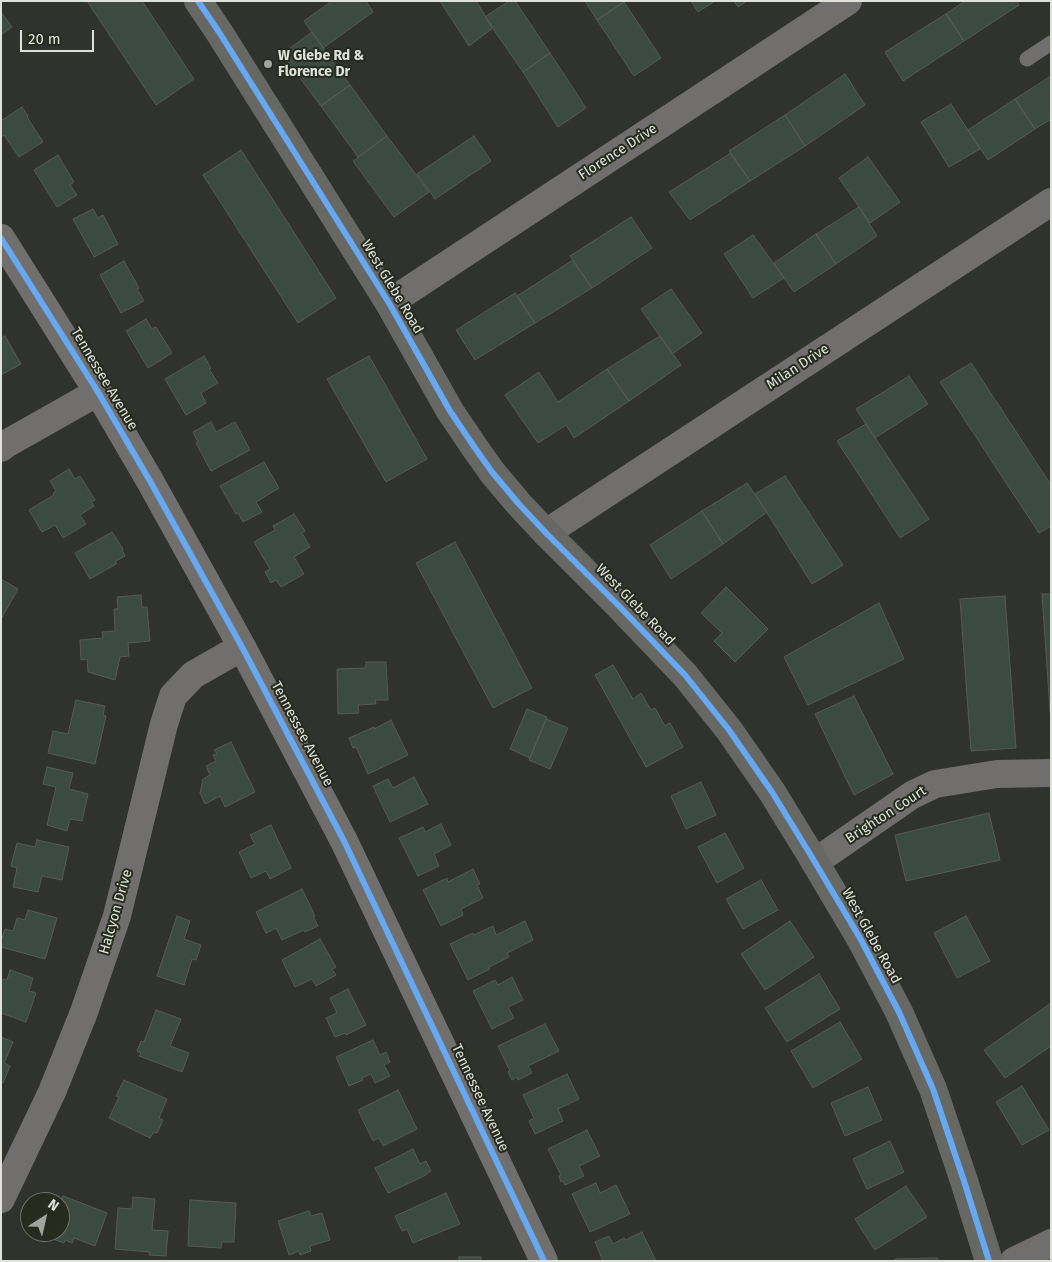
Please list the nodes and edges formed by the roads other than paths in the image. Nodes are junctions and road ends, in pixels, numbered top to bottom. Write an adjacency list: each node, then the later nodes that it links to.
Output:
1 (198, 1): 7 (main road, West Glebe Road)
2 (848, 1): 7 (street, Florence Drive)
3 (1051, 43): 4 (lane)
4 (1027, 59)
5 (1051, 202): 10 (street, Milan Drive)
6 (1, 238): 8 (street, Tennessee Avenue)
7 (389, 303): 10 (main road, West Glebe Road)
8 (98, 392): 9 (street); 11 (street, Tennessee Avenue)
9 (1, 448)
10 (546, 533): 13 (main road, West Glebe Road)
11 (242, 647): 14 (street, Halcyon Drive); 16 (street, Tennessee Avenue)
12 (1051, 773): 13 (street, Brighton Court)
13 (815, 862): 17 (main road, West Glebe Road)
14 (1, 1199)
15 (1051, 1243): 18 (street)
16 (544, 1261)
17 (989, 1261)
18 (1014, 1261)

